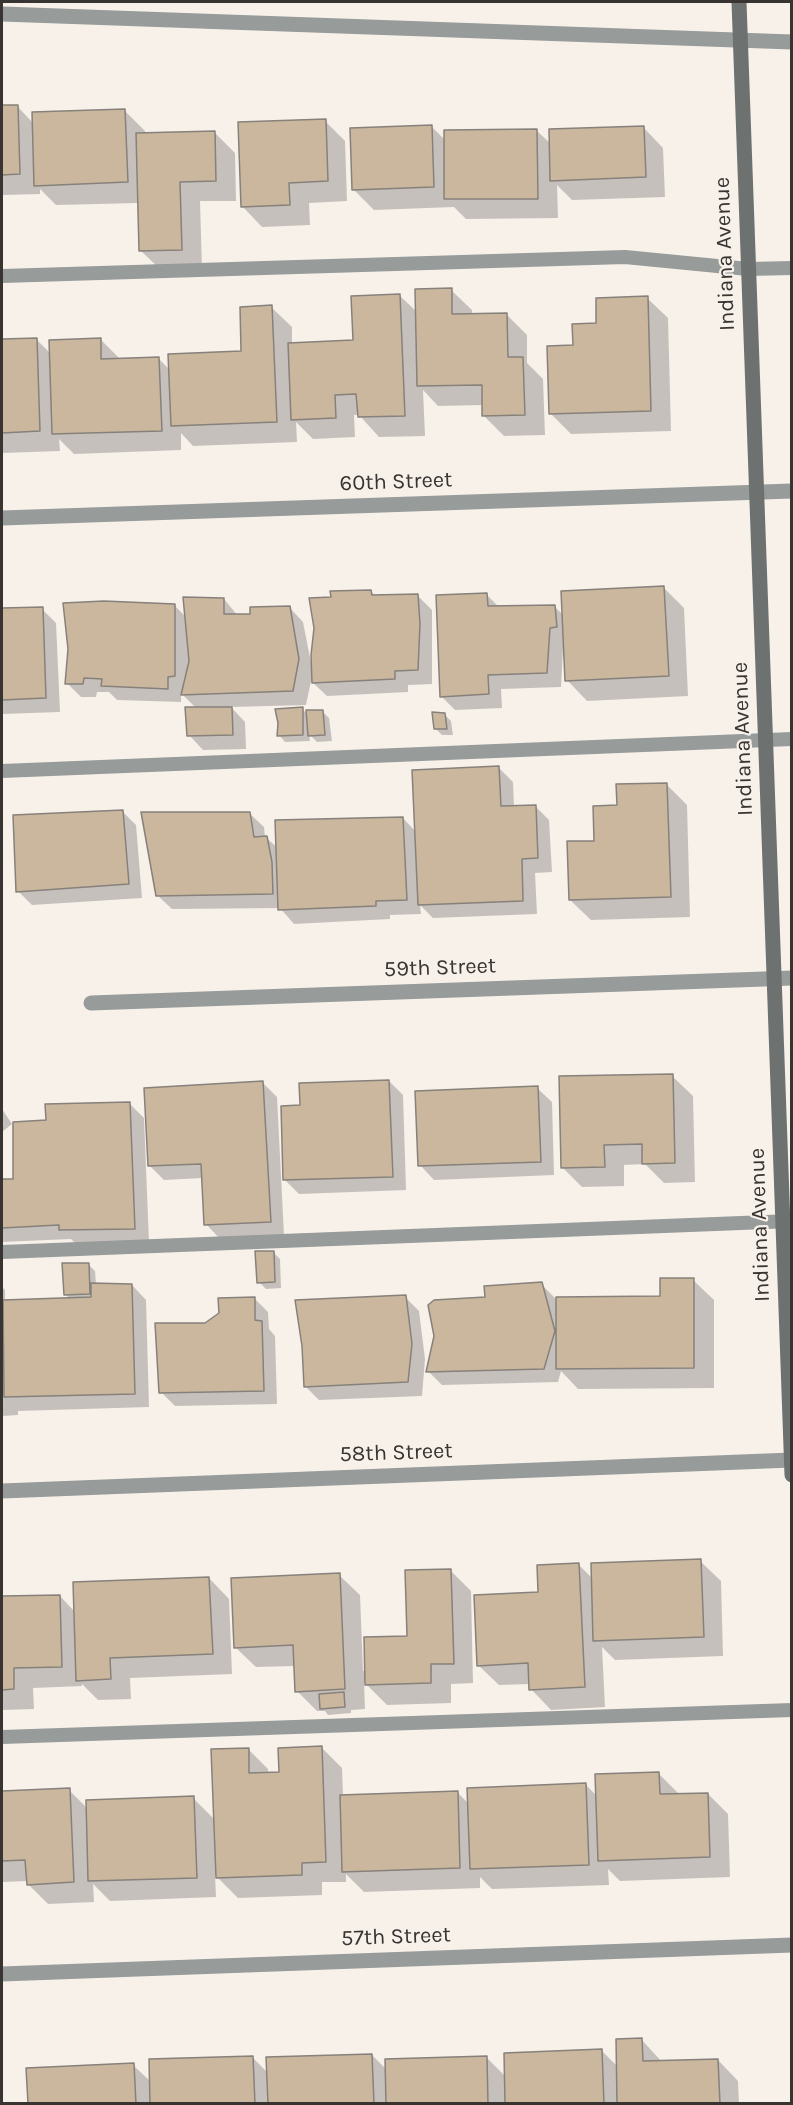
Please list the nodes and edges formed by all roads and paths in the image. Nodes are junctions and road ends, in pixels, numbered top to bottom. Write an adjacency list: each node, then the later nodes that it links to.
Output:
1 (739, 2): 3 (main road, Indiana Avenue)
2 (2, 14): 3 (street)
3 (740, 39): 4 (street); 6 (main road, Indiana Avenue)
4 (792, 42)
5 (792, 268): 6 (lane)
6 (748, 269): 7 (lane); 9 (main road, Indiana Avenue)
7 (2, 276)
8 (792, 491): 9 (street, 60th Street)
9 (756, 492): 10 (street, 60th Street); 12 (main road, Indiana Avenue)
10 (2, 518)
11 (792, 738): 12 (lane)
12 (765, 740): 13 (lane); 14 (main road, Indiana Avenue)
13 (2, 771)
14 (774, 978): 15 (street, 59th Street); 16 (street, 59th Street); 17 (main road, Indiana Avenue)
15 (792, 978)
16 (90, 1003)
17 (787, 1221): 18 (lane); 19 (main road, Indiana Avenue)
18 (2, 1252)
19 (791, 1460): 20 (main road, Indiana Avenue); 21 (street, 58th Street)
20 (792, 1475)
21 (2, 1491)
22 (792, 1710): 23 (lane)
23 (2, 1737)
24 (792, 1945): 25 (street, 57th Street)
25 (2, 1974)

